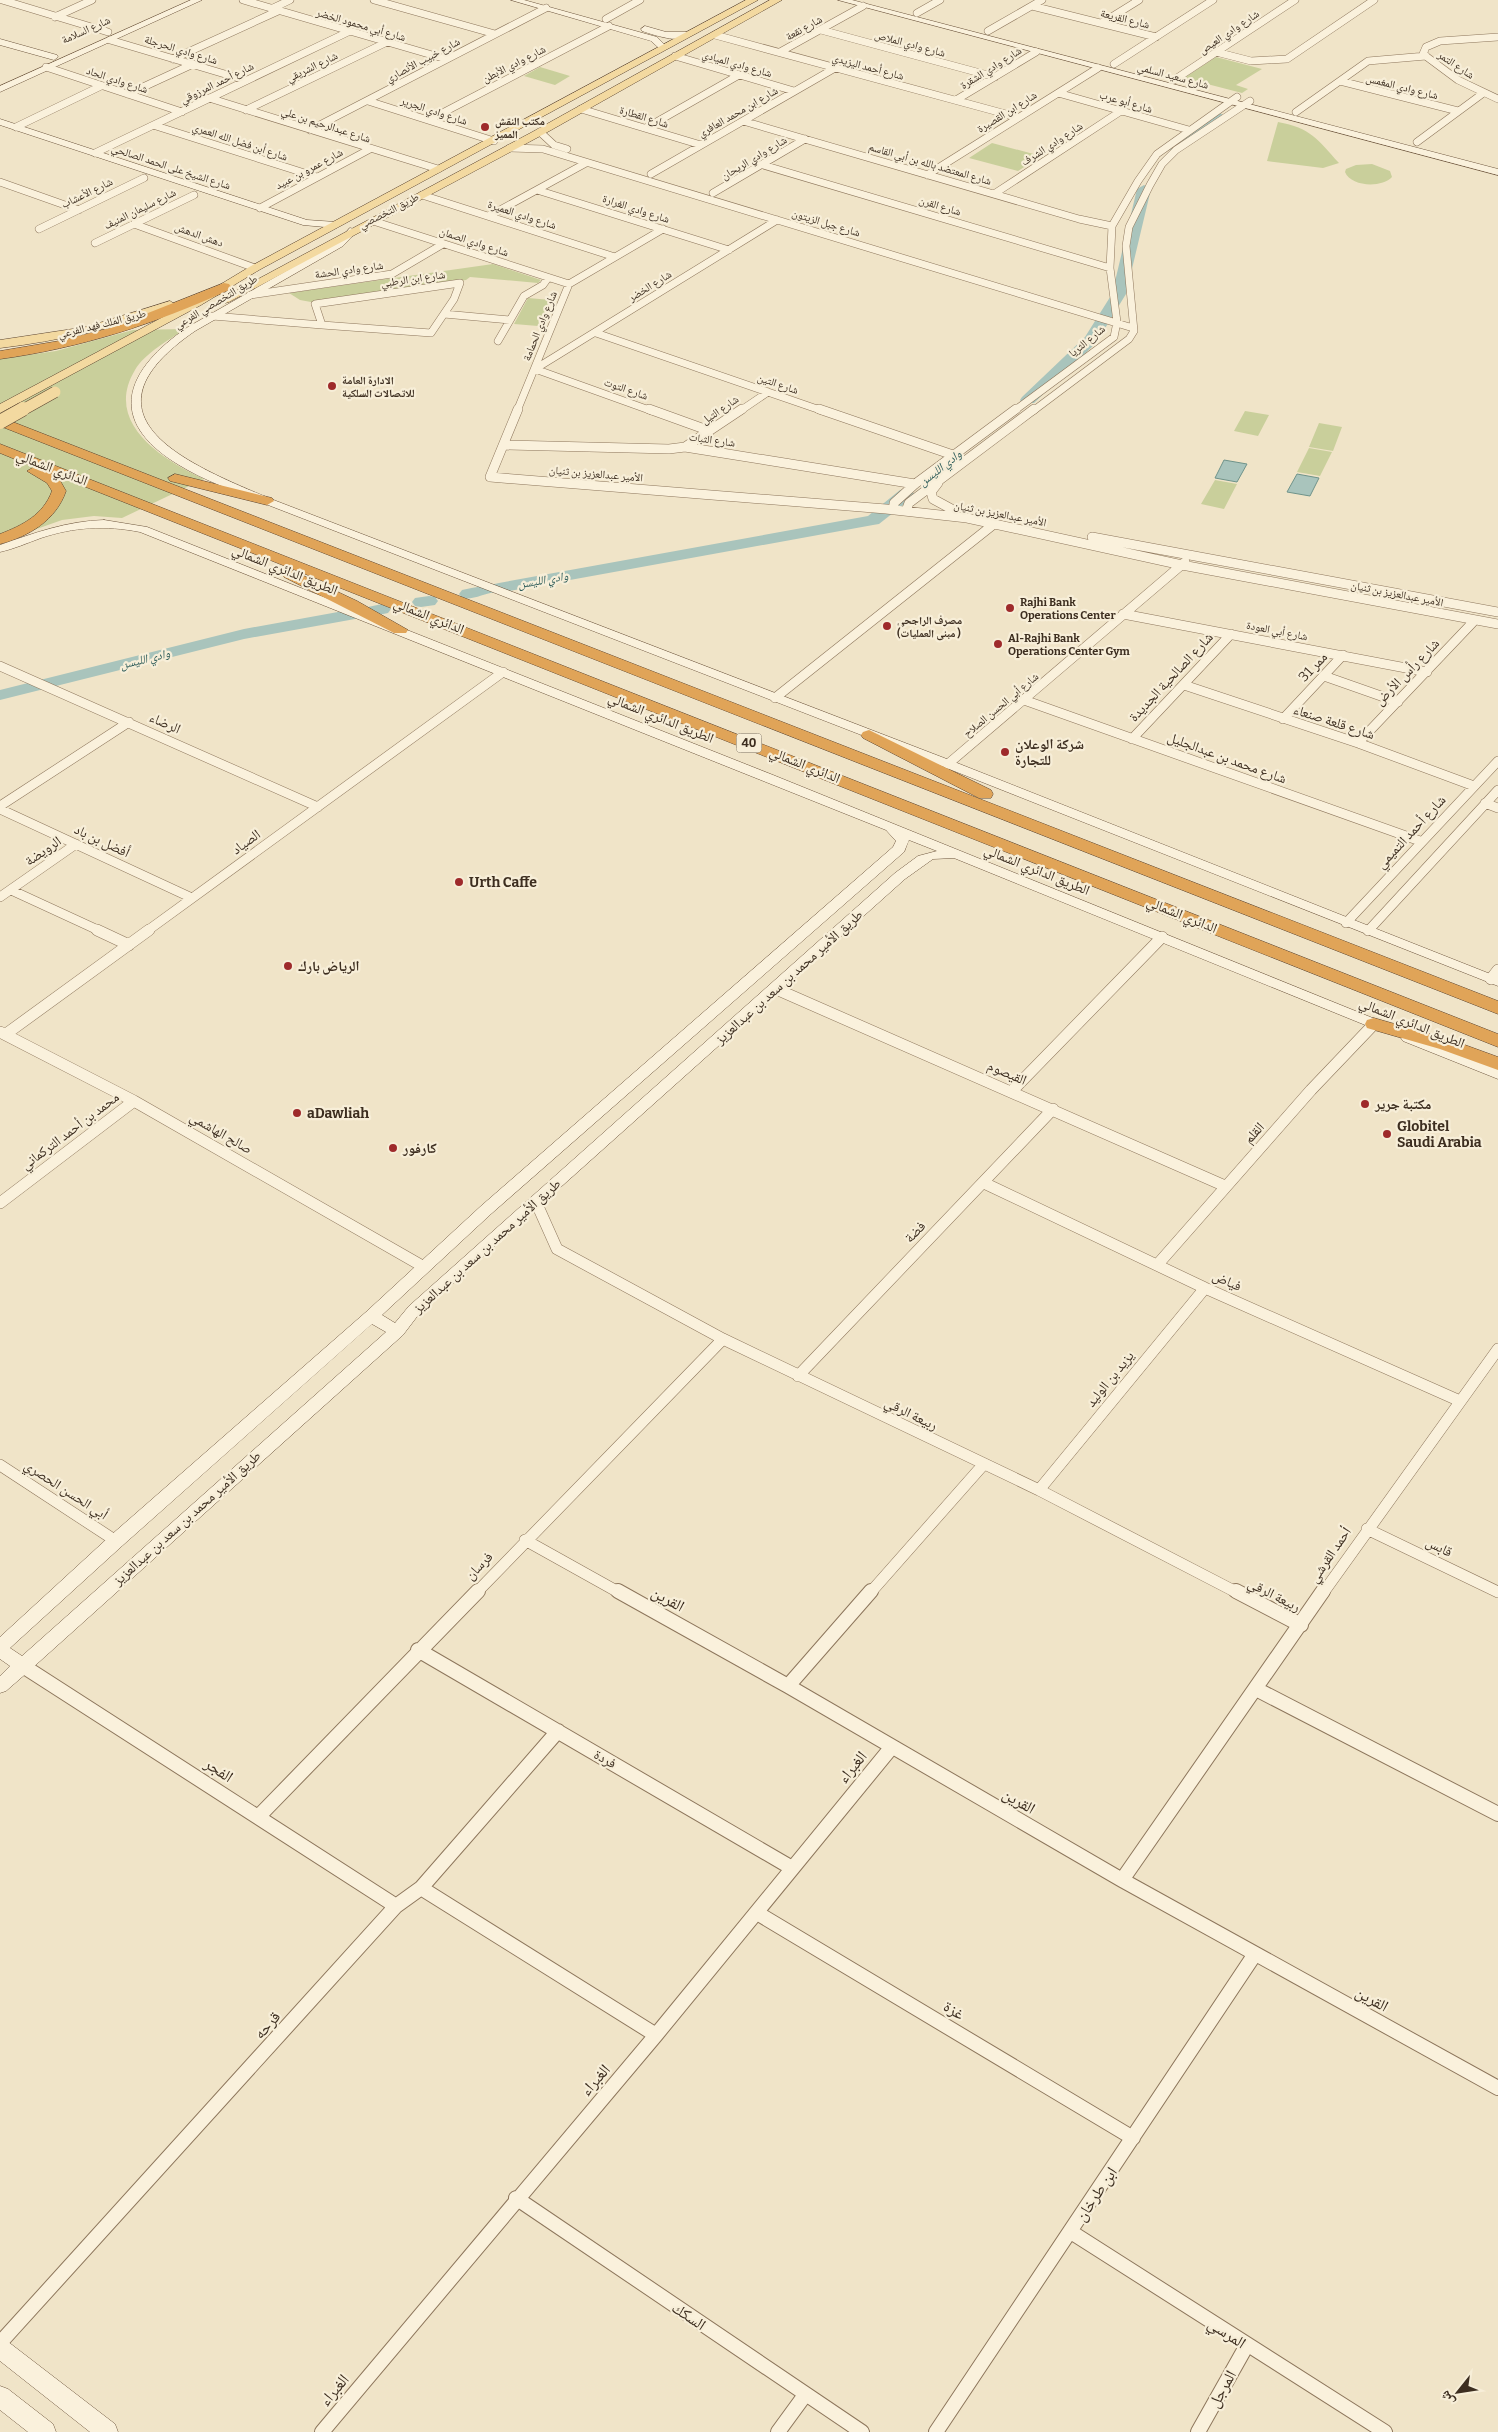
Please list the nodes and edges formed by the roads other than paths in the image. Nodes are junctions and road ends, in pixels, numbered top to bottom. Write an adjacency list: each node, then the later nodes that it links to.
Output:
1 (2, 0): 27 (street, شارع وادي الحرجلة)
2 (92, 0): 27 (street)
3 (181, 0): 36 (main road, شارع السلامة)
4 (198, 0): 36 (main road)
5 (243, 0): 24 (street, شارع أبي محمود الخضر)
6 (290, 0): 24 (street)
7 (374, 0): 32 (street)
8 (515, 0): 23 (main road)
9 (539, 0): 26 (main road)
10 (640, 0): 28 (street, شارع وادي الأبطن)
11 (753, 0): 37 (main road, طريق التخصصي)
12 (777, 0): 35 (main road, طريق التخصصي)
13 (842, 0): 21 (main road, شارع سعيد السلمي)
14 (940, 0): 25 (street)
15 (1042, 0): 22 (street)
16 (1139, 0): 29 (street)
17 (1213, 0): 38 (street)
18 (1278, 0): 20 (street)
19 (1374, 0): 47 (street)
20 (1293, 1): 47 (street, شارع وادي العيص)
21 (861, 2): 25 (main road, شارع سعيد السلمي); 30 (street, شارع نقعة); 33 (main road, شارع سعيد السلمي)
22 (1032, 6): 29 (street, شارع القريعة); 33 (street)
23 (546, 8): 26 (main road); 32 (street, شارع خبيب الأنصاري)
24 (275, 10): 31 (street, شارع أبي محمود الخضر); 52 (street)
25 (917, 13): 33 (main road, شارع سعيد السلمي)
26 (576, 14): 28 (main road)
27 (55, 17): 36 (street, شارع وادي الحرجلة)
28 (607, 22): 34 (main road); 40 (main road); 83 (street, شارع وادي الأبطن)
29 (1102, 23): 38 (street, شارع القريعة)
30 (821, 30): 45 (street, شارع نقعة); 60 (street, شارع وادي الملاص)
31 (348, 32): 42 (street, شارع أبي محمود الخضر); 62 (street, شارع أحمد المرزوقي)
32 (495, 34): 53 (street, شارع خبيب الأنصاري)
33 (984, 34): 46 (main road, شارع سعيد السلمي); 55 (main road, شارع سعيد السلمي)
34 (666, 35): 37 (main road); 40 (main road)
35 (714, 35): 45 (street, شارع أحمد اليزيدي); 49 (main road, طريق التخصصي)
36 (109, 36): 51 (main road, شارع السلامة); 52 (street, شارع وادي الحرجلة); 56 (main road)
37 (686, 36): 43 (main road, طريق التخصصي)
38 (1156, 37): 55 (street)
39 (1498, 37): 50 (street, شارع التمر)
40 (654, 39): 43 (main road)
41 (0, 42): 48 (main road)
42 (387, 42): 53 (street, شارع أبي محمود الخضر); 77 (street, شارع الشريقي)
43 (663, 47): 94 (main road, طريق التخصصي)
44 (0, 50): 48 (main road)
45 (780, 52): 57 (street, شارع أحمد اليزيدي)
46 (1036, 52): 58 (main road, شارع سعيد السلمي); 60 (street, شارع وادي الشقرة)
47 (1216, 52): 63 (street, شارع وادي العيص)
48 (23, 55): 51 (main road)
49 (675, 56): 59 (street, شارع وادي الميادي); 76 (main road, طريق التخصصي)
50 (1426, 56): 64 (street); 70 (street, شارع التمر)
51 (54, 57): 61 (main road, شارع السلامة)
52 (173, 59): 54 (street, شارع وادي الحرجلة)
53 (446, 59): 74 (street, شارع خبيب الأنصاري)
54 (193, 64): 62 (street, شارع وادي الحرجلة); 69 (street)
55 (1114, 64): 63 (main road, شارع سعيد السلمي)
56 (46, 68): 65 (street, شارع وادي الحاد); 66 (main road)
57 (835, 68): 67 (street, شارع ابن محمد العافري); 73 (street, شارع أحمد اليزيدي)
58 (1098, 68): 68 (street, شارع ابن القصيرة); 75 (main road, شارع سعيد السلمي)
59 (739, 75): 67 (street, شارع وادي الميادي); 88 (street)
60 (994, 77): 73 (street, شارع وادي الشقرة)
61 (0, 80)
62 (245, 80): 71 (street, شارع أحمد المرزوقي)
63 (1174, 80): 75 (main road, شارع سعيد السلمي)
64 (1340, 81): 80 (street); 81 (street, شارع وادي المغمس)
65 (101, 86): 69 (street, شارع وادي الحاد); 87 (street)
66 (0, 89)
67 (794, 91): 84 (street, شارع ابن محمد العافري)
68 (1058, 93): 78 (street, شارع أبو عرب); 82 (street, شارع ابن القصيرة)
69 (128, 94): 79 (street, شارع وادي الحاد)
70 (1482, 94): 72 (street, شارع التمر); 81 (street)
71 (209, 98): 77 (street, شارع عبدالرحيم بن علي); 79 (street, شارع أحمد المرزوقي)
72 (1498, 99)
73 (956, 100): 82 (street, شارع أحمد اليزيدي)
74 (368, 101): 83 (street, شارع وادي الجرير); 90 (street, شارع خبيب الأنصاري)
75 (1240, 101): 80 (main road, شارع سعيد السلمي); 91 (street, شارع الثريا); 106 (main road, شارع سعيد السلمي); 147 (street)
76 (581, 109): 88 (street, شارع القطارة); 92 (main road, طريق التخصصي)
77 (246, 110): 90 (street, شارع عبدالرحيم بن علي)
78 (1121, 111): 91 (street, شارع أبو عرب); 114 (street, شارع وادي الشرف)
79 (182, 112): 86 (street, شارع أحمد المرزوقي)
80 (1296, 112): 95 (main road, شارع سعيد السلمي)
81 (1458, 112): 95 (street)
82 (1017, 117): 108 (street, شارع ابن القصيرة)
83 (429, 120): 94 (street, شارع وادي الجرير)
84 (743, 121): 93 (street, شارع المعتضد بالله بن أبي القاسم); 96 (street, شارع ابن محمد العافري)
85 (0, 122): 87 (main road, شارع الشيخ على الحمد الصالحي)
86 (156, 126): 101 (street, شارع أحمد المرزوقي); 109 (street, شارع أبن فضل الله العمري)
87 (16, 128): 101 (main road, شارع الشيخ على الحمد الصالحي)
88 (646, 128): 96 (street, شارع القطارة)
89 (0, 130): 110 (main road, شارع الشيخ على الحمد الصالحي)
90 (310, 130): 99 (street, شارع عبدالرحيم بن علي)
91 (1188, 130): 124 (street, شارع الثريا)
92 (540, 132): 97 (street, شارع جبل الزيتون); 98 (main road, طريق التخصصي)
93 (805, 139): 104 (street, شارع وادي الريحان); 108 (street, شارع المعتضد بالله بن أبي القاسم)
94 (494, 141): 105 (main road, طريق التخصصي)
95 (1417, 142): 103 (main road, شارع سعيد السلمي)
96 (701, 144): 107 (street, شارع ابن محمد العافري)
97 (554, 145): 100 (street); 107 (street, شارع جبل الزيتون)
98 (510, 148): 100 (street, شارع جبل الزيتون); 116 (main road, طريق التخصصي)
99 (370, 149): 105 (street, شارع عبدالرحيم بن علي); 109 (street, شارع عمرو بن عبيد)
100 (543, 149): 102 (street, شارع جبل الزيتون)
101 (95, 153): 117 (main road, شارع الشيخ على الحمد الصالحي)
102 (586, 162): 112 (street); 120 (street, شارع جبل الزيتون)
103 (1498, 164)
104 (763, 165): 113 (street, شارع وادي الريحان); 134 (street, شارع القرن)
105 (438, 169): 123 (main road, طريق التخصصي)
106 (1498, 172)
107 (651, 174): 113 (street, شارع جبل الزيتون)
108 (927, 175): 114 (street, شارع المعتضد بالله بن أبي القاسم)
109 (317, 177): 117 (street, شارع عمرو بن عبيد)
110 (144, 178): 115 (main road, شارع الشيخ على الحمد الصالحي); 118 (street, شارع الأعشاب)
111 (0, 182): 118 (street)
112 (537, 190): 119 (street); 126 (street, شارع وادي الغرارة)
113 (713, 193): 142 (street, شارع جبل الزيتون)
114 (994, 194): 124 (street, شارع المعتضد بالله بن أبي القاسم)
115 (194, 195): 122 (street, شارع سليمان المنيف); 129 (main road, شارع الشيخ على الحمد الصالحي)
116 (422, 195): 119 (street, شارع وادي العميرة); 121 (main road, طريق التخصصي)
117 (260, 208): 123 (main road, شارع الشيخ على الحمد الصالحي)
118 (78, 210): 125 (street, شارع الأعشاب)
119 (489, 216): 132 (street, شارع وادي العميرة)
120 (777, 220): 131 (street, شارع الخضر); 145 (street, شارع جبل الزيتون)
121 (372, 221): 127 (main road, طريق التخصصي); 130 (street, شارع وادي الصمان)
122 (134, 224): 128 (street, شارع سليمان المنيف); 133 (street, دهش الدهش)
123 (336, 224): 129 (main road, طريق التخصصي)
124 (1112, 226): 134 (street, شارع الثريا)
125 (39, 229)
126 (663, 229): 131 (street, شارع وادي الغرارة); 132 (street, شارع وادي الحمامة)
127 (353, 230): 136 (main road, طريق التخصصي الفرعي); 155 (main road, طريق التخصصي, bridge)
128 (95, 243)
129 (301, 244): 133 (main road, طريق التخصصي)
130 (443, 244): 135 (street, شارع وادي الصمان); 139 (street, شارع وادي الحشة)
131 (729, 250): 148 (street, شارع الخضر)
132 (614, 257): 137 (street, شارع وادي الحمامة)
133 (256, 268): 138 (main road, طريق التخصصي); 150 (main road, طريق الملك فهد الفرعي)
134 (1110, 268): 142 (street, شارع الثريا)
135 (548, 278): 137 (street, شارع وادي الصمان); 144 (street)
136 (276, 281): 139 (street); 140 (main road, طريق التخصصي الفرعي)
137 (569, 284): 152 (street, شارع وادي الحمامة)
138 (224, 287): 151 (highway); 154 (main road, طريق التخصصي)
139 (284, 290): 140 (street, شارع وادي الحشة)
140 (250, 295): 143 (main road, طريق التخصصي الفرعي)
141 (444, 314): 144 (street); 146 (street, شارع ابن الرطبي); 146 (street, شارع ابن الرطبي)
142 (1114, 314): 145 (street, شارع الثريا); 147 (street, شارع جبل الزيتون)
143 (212, 316): 146 (street, شارع ابن الرطبي); 166 (main road, طريق التخصصي الفرعي)
144 (510, 320): 149 (street)
145 (1117, 322): 147 (street, شارع جبل الزيتون); 161 (street, شارع الثريا)
146 (322, 325)
147 (1133, 325): 164 (street, شارع الثريا)
148 (596, 333): 152 (street, شارع الخضر); 153 (street, شارع التين)
149 (498, 341)
150 (0, 344)
151 (0, 356)
152 (535, 369): 156 (street, شارع التوت); 157 (street, شارع وادي الحمامة)
153 (768, 392): 156 (street, شارع التيل); 161 (street, شارع التين)
154 (0, 409)
155 (0, 421): 162 (highway, الدائري الشمالي / 40)
156 (710, 431): 158 (street, شارع التيل)
157 (504, 445): 158 (street, شارع الثبات); 163 (street, شارع وادي الحمامة)
158 (685, 446): 165 (street, شارع الثبات)
159 (0, 448): 170 (highway, الدائري الشمالي / 40)
160 (0, 452): 172 (highway)
161 (953, 455): 165 (street, شارع الثريا)
162 (120, 469): 166 (highway); 205 (highway, الدائري الشمالي / 40)
163 (491, 475): 167 (street, الأمير عبدالعزيز بن ثنيان)
164 (940, 481): 168 (street, شارع الثريا); 169 (street)
165 (915, 484): 167 (street, شارع الثريا)
166 (267, 501): 188 (main road)
167 (894, 506): 168 (street, الأمير عبدالعزيز بن ثنيان)
168 (907, 507): 169 (street, الأمير عبدالعزيز بن ثنيان); 171 (street, الأمير عبدالعزيز بن ثنيان)
169 (955, 511): 174 (street, الأمير عبدالعزيز بن ثنيان)
170 (185, 520): 180 (highway); 223 (highway, الدائري الشمالي / 40)
171 (994, 524): 175 (street, الأمير عبدالعزيز بن ثنيان); 188 (street)
172 (0, 539)
173 (0, 548): 180 (main road, الطريق الدائري الشمالي)
174 (1193, 556): 175 (street, شارع أبي الحسن الصلاح); 176 (street, الأمير عبدالعزيز بن ثنيان)
175 (1182, 565): 177 (street, شارع أبي الحسن الصلاح); 178 (street, الأمير عبدالعزيز بن ثنيان)
176 (1498, 612)
177 (1123, 614): 181 (street, شارع أبي العودة); 189 (street, شارع أبي الحسن الصلاح)
178 (1475, 620): 179 (street, الأمير عبدالعزيز بن ثنيان); 185 (street, شارع رأس الأرض)
179 (1498, 624)
180 (400, 630): 184 (main road, الطريق الدائري الشمالي)
181 (1231, 634): 182 (street, شارع أبي العودة); 187 (street, شارع الصالحية الجديدة)
182 (1343, 655): 185 (street, شارع أبي العودة); 186 (street, ممر 31)
183 (0, 666): 192 (street, الرضاء)
184 (503, 672): 201 (street, الصياد); 204 (main road, الطريق الدائري الشمالي)
185 (1427, 672): 190 (street, شارع رأس الأرض)
186 (1324, 676): 190 (street); 191 (street, ممر 31)
187 (1184, 685): 191 (street, شارع قلعة صنعاء); 194 (street, شارع الصالحية الجديدة)
188 (775, 698): 193 (main road)
189 (1024, 700): 194 (street, شارع محمد بن عبدالجليل); 197 (street, شارع أبي الحسن الصلاح)
190 (1398, 702): 195 (street, شارع رأس الأرض)
191 (1283, 719): 195 (street, شارع قلعة صنعاء)
192 (129, 722): 201 (street, الرضاء); 202 (street)
193 (869, 735): 197 (main road); 205 (highway)
194 (1132, 738): 206 (street, شارع محمد بن عبدالجليل)
195 (1358, 743): 198 (street, شارع قلعة صنعاء)
196 (1498, 761): 198 (street, شارع أحمد التميمي)
197 (948, 764): 214 (main road)
198 (1474, 786): 206 (street, شارع أحمد التميمي)
199 (1498, 790): 200 (street)
200 (1486, 803): 203 (street); 215 (street)
201 (318, 806): 213 (street, الصياد)
202 (0, 807): 207 (street, أفضل بن باد)
203 (1498, 808)
204 (892, 828): 208 (main road, الطريق الدائري الشمالي); 209 (main road, طريق الأمير محمد بن سعد بن عبدالعزيز)
205 (1046, 831): 220 (highway, الدائري الشمالي / 40)
206 (1420, 841): 214 (street, شارع أحمد التميمي)
207 (76, 844): 211 (street, الرويضة); 213 (street, أفضل بن باد)
208 (964, 857): 210 (main road, طريق الأمير محمد بن سعد بن عبدالعزيز); 216 (main road, الطريق الدائري الشمالي)
209 (879, 867): 210 (main road); 234 (main road, طريق الأمير محمد بن سعد بن عبدالعزيز)
210 (900, 876): 219 (main road, طريق الأمير محمد بن سعد بن عبدالعزيز)
211 (11, 890): 212 (street, الرويضة); 217 (street)
212 (0, 897)
213 (192, 898): 217 (street, الصياد)
214 (1346, 923): 215 (main road)
215 (1368, 932): 218 (main road)
216 (1162, 937): 221 (main road, الطريق الدائري الشمالي); 226 (street)
217 (129, 945): 222 (street, الصياد)
218 (1496, 977)
219 (776, 989): 226 (street, القيصوم); 231 (main road, طريق الأمير محمد بن سعد بن عبدالعزيز)
220 (1498, 1008)
221 (1374, 1024): 224 (highway); 225 (main road, الطريق الدائري الشمالي); 230 (street, القلم)
222 (3, 1033): 227 (street, صالح الهاشمي)
223 (1498, 1041)
224 (1498, 1064)
225 (1498, 1074)
226 (1012, 1091): 228 (street, القيصوم)
227 (134, 1101): 232 (street, محمد بن أحمد التركماني); 234 (street, صالح الهاشمي)
228 (1053, 1109): 229 (street, فضة); 230 (street, القيصوم)
229 (984, 1183): 233 (street, فياض); 240 (street, فضة)
230 (1225, 1186): 233 (street, القلم)
231 (536, 1202): 237 (main road, طريق الأمير محمد بن سعد بن عبدالعزيز); 238 (street, ربيعة الرقي)
232 (0, 1203)
233 (1158, 1264): 235 (street, فياض)
234 (424, 1267): 236 (main road, طريق الأمير محمد بن سعد بن عبدالعزيز)
235 (1205, 1288): 241 (street, فياض); 244 (street, يزيد بن الوليد)
236 (371, 1316): 237 (main road); 247 (main road, طريق الأمير محمد بن سعد بن عبدالعزيز)
237 (397, 1331): 252 (main road, طريق الأمير محمد بن سعد بن عبدالعزيز)
238 (723, 1339): 240 (street, ربيعة الرقي); 246 (street, فرسان)
239 (1498, 1349): 241 (street, أحمد القرشي)
240 (798, 1376): 243 (street, ربيعة الرقي)
241 (1460, 1401): 245 (street, أحمد القرشي)
242 (0, 1465): 247 (street, أبي الحسن الحصري)
243 (982, 1465): 244 (street, ربيعة الرقي); 254 (street)
244 (1039, 1490): 249 (street, ربيعة الرقي)
245 (1366, 1529): 248 (street, قابس); 249 (street, أحمد القرشي)
246 (525, 1540): 251 (street, فرسان); 254 (street, القرين)
247 (116, 1541): 250 (main road, طريق الأمير محمد بن سعد بن عبدالعزيز)
248 (1498, 1592)
249 (1301, 1625): 255 (street, أحمد القرشي)
250 (0, 1649): 252 (main road)
251 (418, 1650): 256 (street, فردة); 259 (street, فرسان)
252 (23, 1666): 253 (main road, طريق الأمير محمد بن سعد بن عبدالعزيز); 259 (street, الفجر)
253 (0, 1686)
254 (788, 1686): 257 (street, القرين)
255 (1256, 1689): 258 (street); 261 (street, أحمد القرشي)
256 (558, 1731): 260 (street, فردة); 262 (street, قرحه)
257 (891, 1748): 260 (street, الغبراء); 261 (street, القرين)
258 (1498, 1814)
259 (259, 1816): 263 (street, الفجر)
260 (792, 1868): 264 (street, الغبراء)
261 (1122, 1880): 265 (street, القرين)
262 (420, 1888): 263 (street, قرحه); 266 (street)
263 (396, 1906): 271 (street, قرحه)
264 (757, 1913): 266 (street, الغبراء); 268 (street, غزة)
265 (1254, 1954): 267 (street, القرين); 268 (street, ابن طرخان)
266 (656, 2035): 269 (street, الغبراء)
267 (1498, 2088)
268 (1133, 2138): 270 (street, ابن طرخان)
269 (516, 2198): 274 (street, السكك); 278 (street, الغبراء)
270 (1071, 2232): 272 (street, المرسي); 281 (street, ابن طرخان)
271 (0, 2343)
272 (1246, 2345): 282 (street, المرجل); 283 (street, المرسي)
273 (0, 2348): 277 (main road)
274 (805, 2395): 279 (street); 280 (street, السكك)
275 (0, 2396): 276 (main road)
276 (45, 2432)
277 (107, 2432)
278 (322, 2432)
279 (778, 2432)
280 (862, 2432)
281 (936, 2432)
282 (1198, 2432)
283 (1385, 2432)

